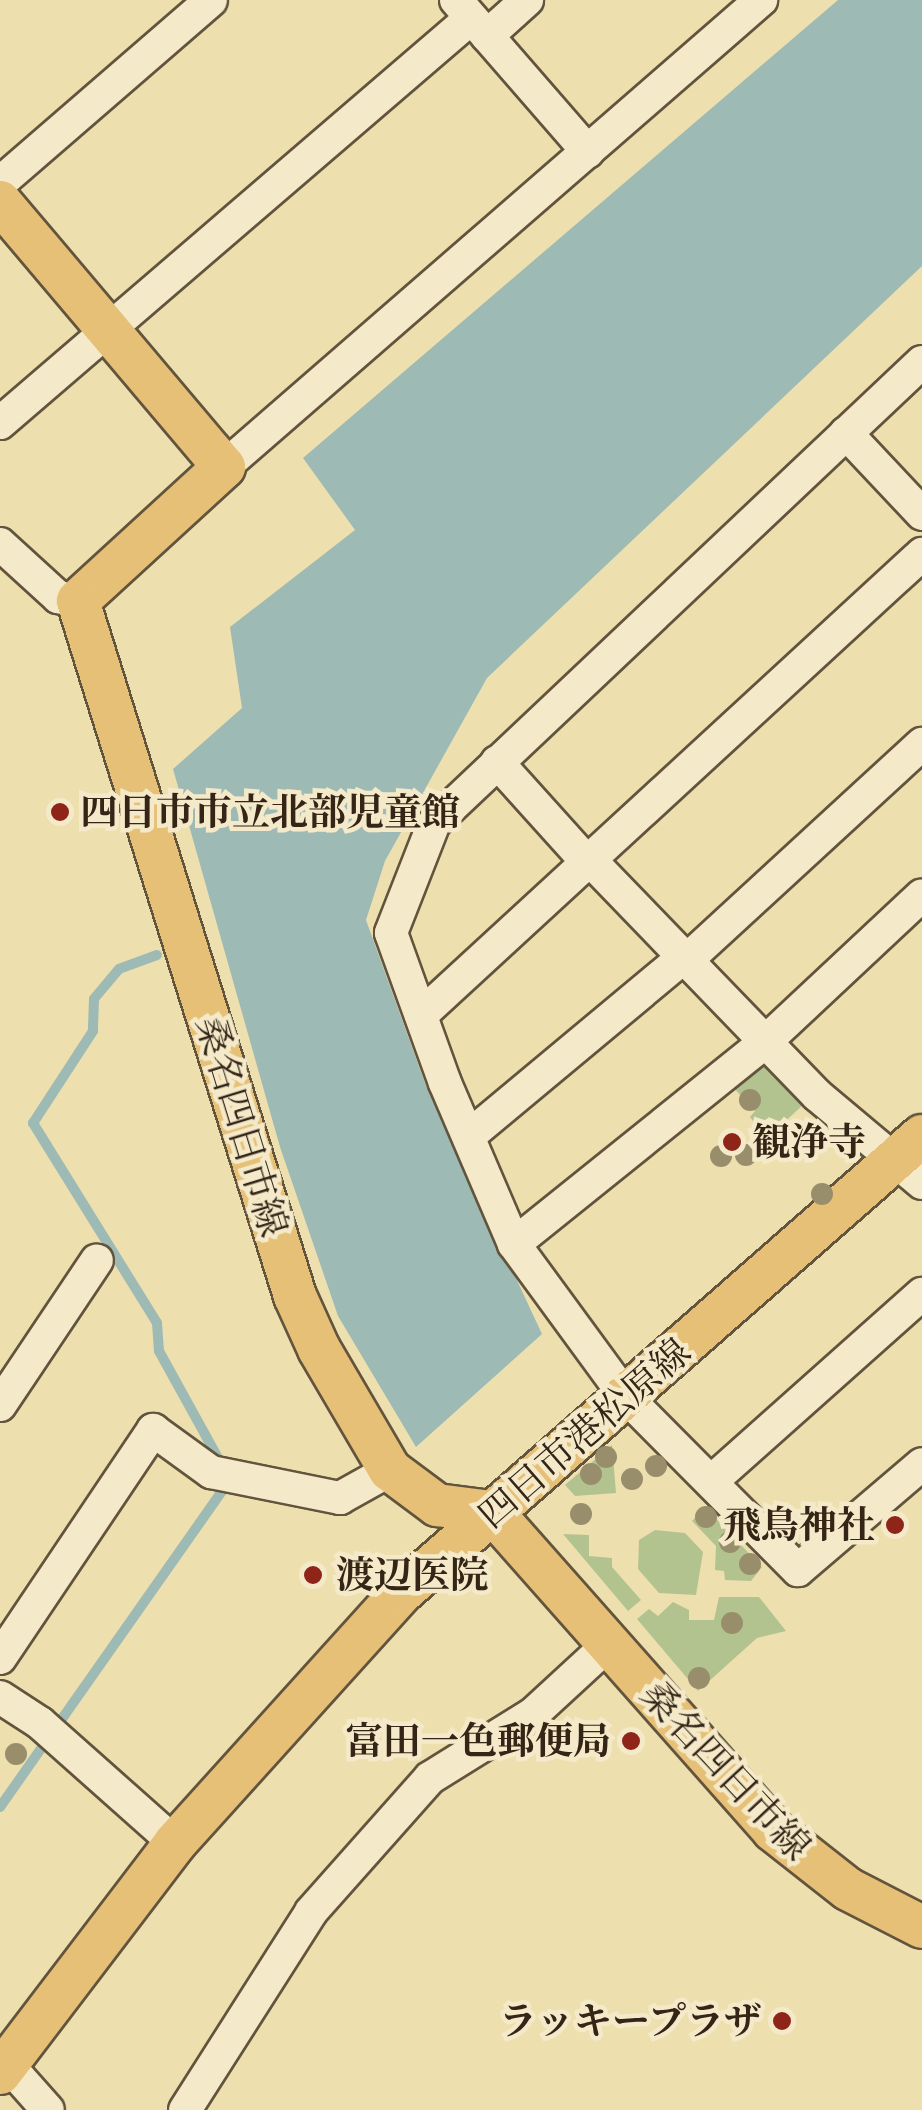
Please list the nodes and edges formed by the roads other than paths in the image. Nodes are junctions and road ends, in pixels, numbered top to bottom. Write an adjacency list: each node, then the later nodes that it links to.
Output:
1 (211, 0): 6 (street)
2 (527, 0): 4 (street)
3 (762, 0): 5 (street)
4 (471, 18): 5 (street); 8 (street)
5 (588, 152): 12 (street)
6 (0, 183)
7 (0, 202): 8 (main road)
8 (109, 331): 10 (street); 12 (main road)
9 (922, 362): 11 (street)
10 (0, 422)
11 (846, 433): 13 (street); 18 (street)
12 (224, 467): 16 (main road)
13 (922, 514)
14 (0, 544): 16 (street)
15 (922, 554): 19 (street)
16 (78, 601): 32 (main road, 桑名四日市線)
17 (922, 744): 21 (street)
18 (497, 762): 19 (street); 22 (street)
19 (589, 861): 21 (street); 22 (street)
20 (922, 895): 23 (street)
21 (685, 958): 23 (street); 24 (street)
22 (421, 1015): 24 (street)
23 (764, 1042): 25 (street); 26 (street)
24 (469, 1136): 26 (street)
25 (914, 1159): 29 (main road, 四日市港松原線)
26 (514, 1244): 29 (street)
27 (97, 1260): 30 (street)
28 (922, 1294): 33 (street)
29 (622, 1400): 33 (street); 34 (main road, 四日市港松原線)
30 (0, 1405)
31 (922, 1464): 33 (street)
32 (390, 1470): 34 (main road, 桑名四日市線); 36 (street)
33 (714, 1480)
34 (499, 1506): 35 (main road, 桑名四日市線); 38 (main road, 四日市港松原線)
35 (610, 1644): 39 (main road, 桑名四日市線); 42 (street)
36 (0, 1658)
37 (0, 1698): 38 (street)
38 (175, 1843): 40 (main road, 四日市港松原線)
39 (922, 1927)
40 (2, 2064): 41 (street)
41 (48, 2110)
42 (185, 2110)

